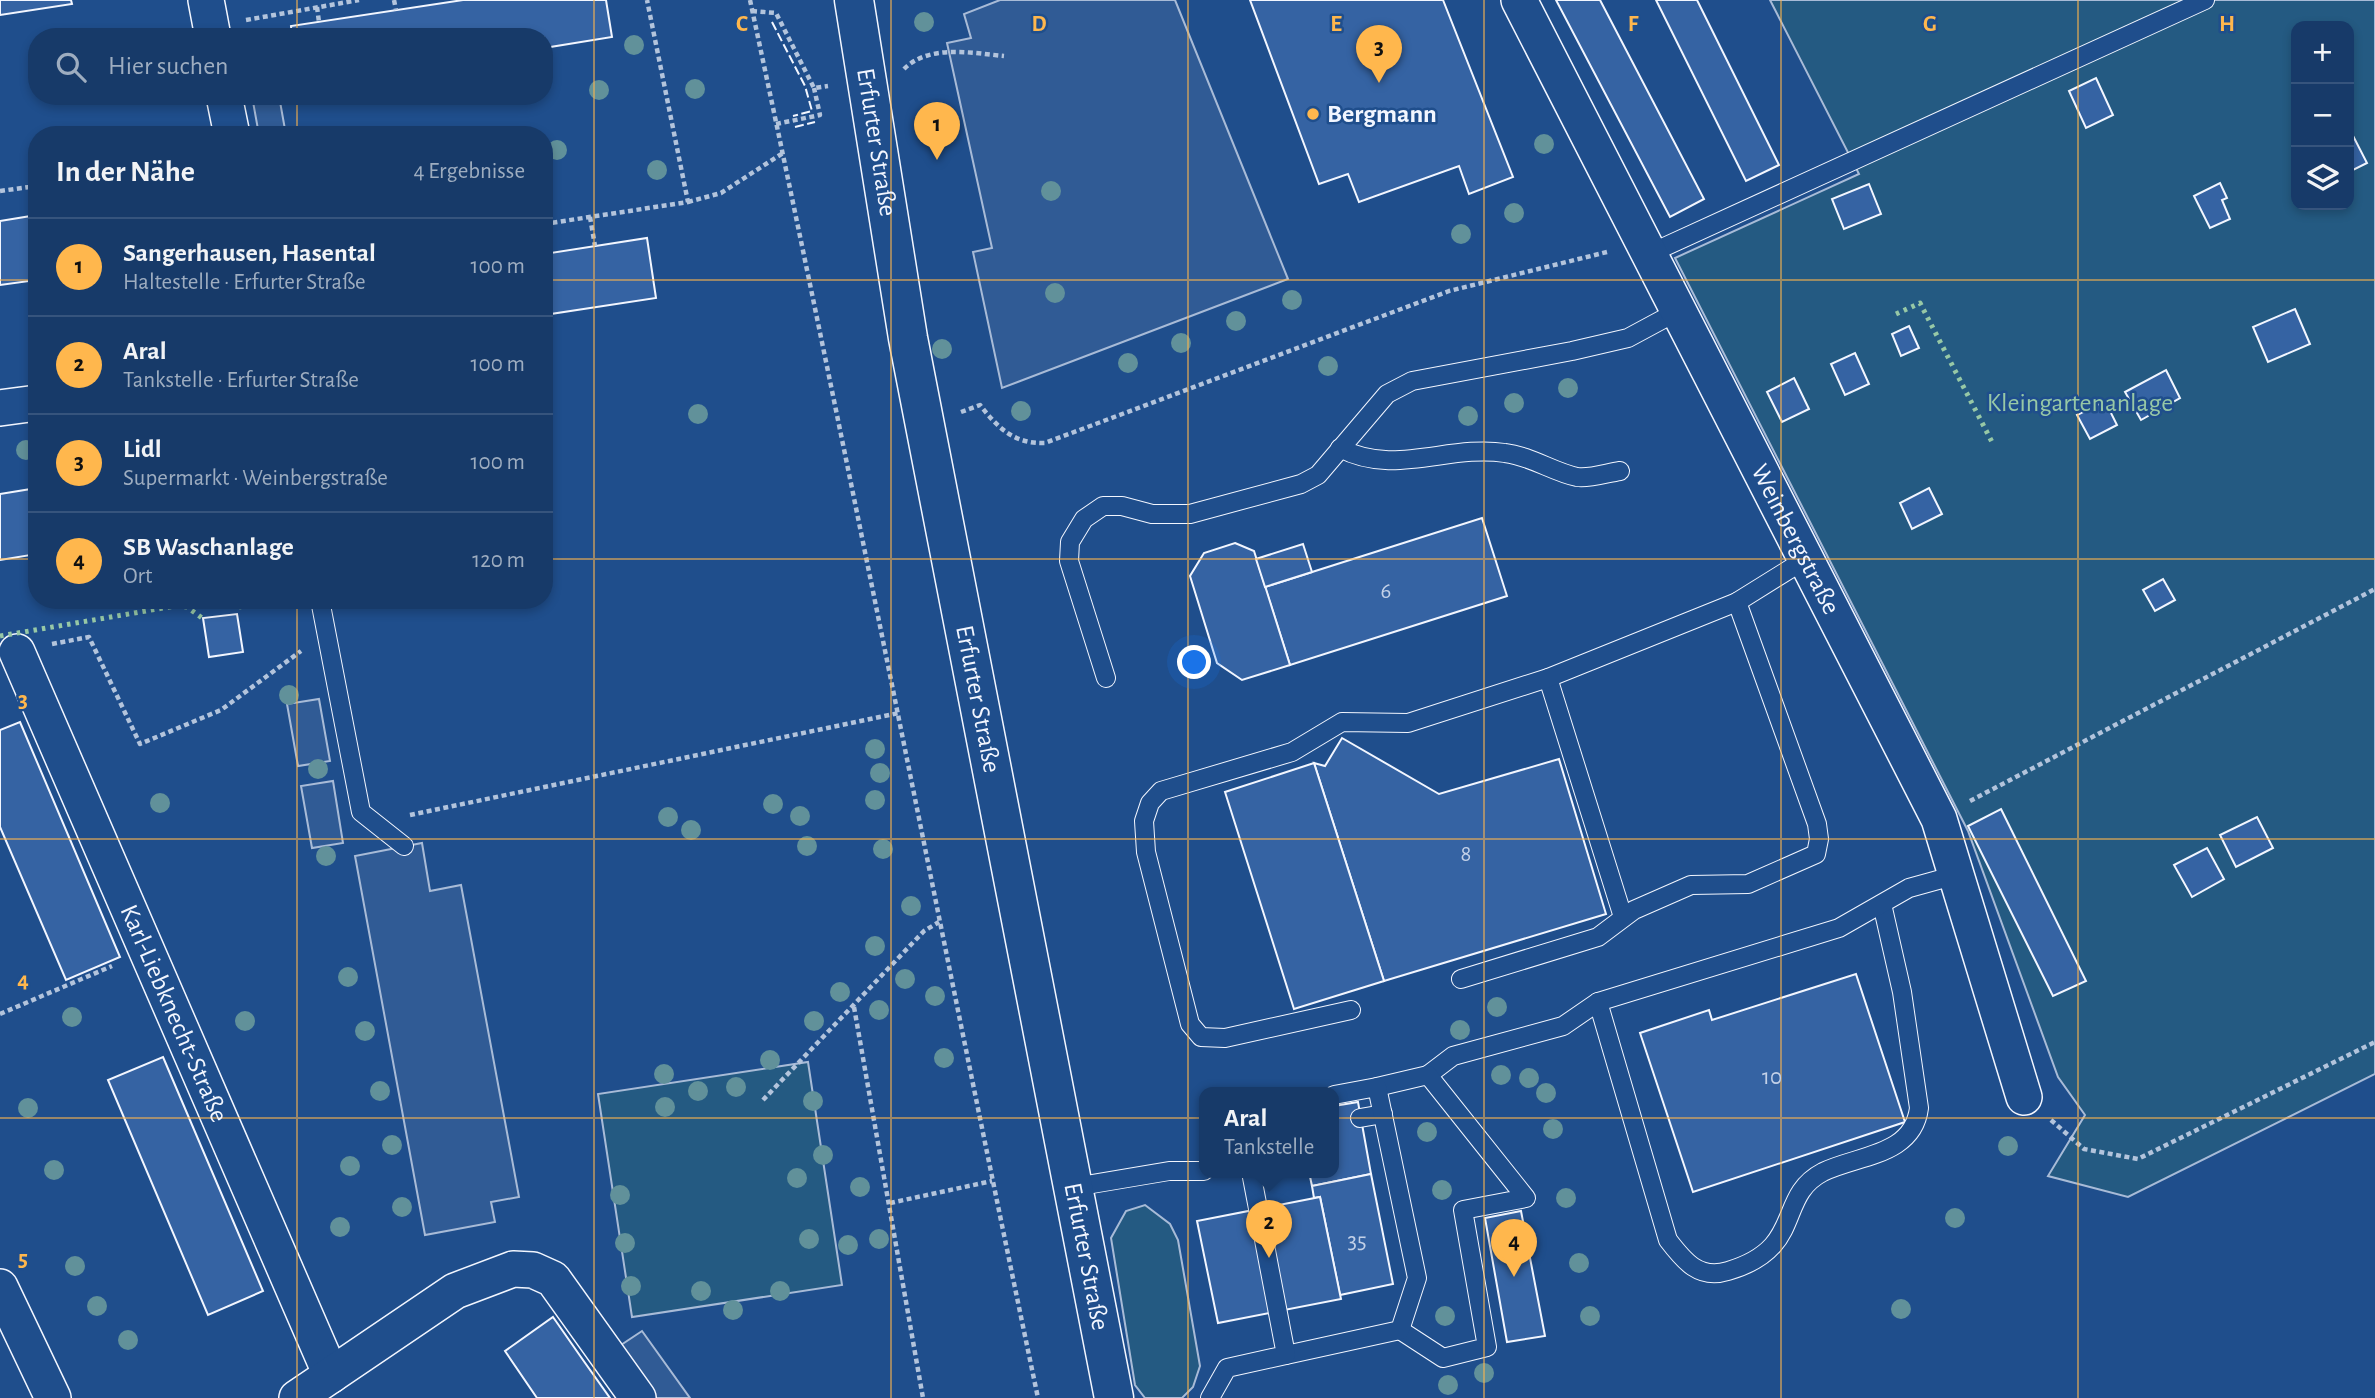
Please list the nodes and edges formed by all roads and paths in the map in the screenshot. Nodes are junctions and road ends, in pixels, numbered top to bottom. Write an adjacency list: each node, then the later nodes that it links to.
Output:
1 (359, 0): 8 (path)
2 (394, 0): 9 (path)
3 (647, 0): 19 (path)
4 (750, 0): 14 (path)
5 (853, 0): 27 (main road, Erfurter Straße)
6 (1519, 0): 23 (street, Weinbergstraße)
7 (2204, 0): 23 (lane)
8 (317, 8): 10 (path); 11 (path)
9 (396, 10)
10 (210, 21)
11 (319, 22)
12 (814, 88): 14 (path)
13 (226, 105): 15 (street)
14 (776, 124): 16 (path)
15 (230, 126)
16 (783, 153): 19 (path); 39 (path)
17 (28, 187): 18 (path)
18 (0, 191)
19 (688, 202): 20 (path)
20 (590, 217): 21 (path); 22 (path)
21 (553, 223)
22 (594, 246)
23 (1648, 248): 24 (street, Weinbergstraße); 27 (path)
24 (1680, 310): 28 (lane); 30 (street, Weinbergstraße)
25 (28, 404): 26 (street)
26 (0, 408)
27 (925, 424): 64 (main road, Erfurter Straße)
28 (1340, 448): 29 (lane); 37 (lane)
29 (1620, 471)
30 (1807, 559): 32 (lane); 41 (street, Weinbergstraße)
31 (2375, 589): 41 (path)
32 (1737, 602): 38 (lane); 45 (lane)
33 (322, 609): 40 (lane)
34 (90, 637): 36 (path)
35 (17, 652): 47 (street, Karl-Liebknecht-Straße)
36 (302, 652)
37 (1106, 678)
38 (1548, 678): 45 (lane); 51 (lane)
39 (899, 713): 40 (path); 46 (path)
40 (361, 812): 42 (lane)
41 (1939, 819): 43 (street, Weinbergstraße)
42 (404, 846)
43 (1956, 875): 44 (lane); 57 (street, Weinbergstraße)
44 (1882, 904): 49 (lane); 49 (lane)
45 (1622, 918): 48 (lane)
46 (939, 922): 50 (path); 63 (path)
47 (147, 951): 52 (path); 69 (street, Karl-Liebknecht-Straße)
48 (1461, 979)
49 (1598, 1002): 54 (lane)
50 (854, 1007): 58 (path); 65 (path)
51 (1351, 1010)
52 (0, 1014)
53 (2375, 1042): 57 (path)
54 (1428, 1075): 55 (lane); 67 (lane)
55 (1377, 1087): 56 (lane); 59 (lane)
56 (1339, 1094)
57 (2024, 1097)
58 (763, 1100)
59 (1383, 1114): 60 (lane); 67 (lane)
60 (1360, 1118)
61 (1199, 1171): 64 (lane)
62 (1252, 1178): 68 (lane)
63 (992, 1181): 65 (path); 73 (path)
64 (1073, 1187): 74 (main road, Erfurter Straße)
65 (890, 1203): 72 (path)
66 (0, 1287): 70 (street)
67 (1400, 1331): 68 (lane)
68 (1286, 1354): 75 (lane)
69 (315, 1390): 71 (street, Karl-Liebknecht-Straße)
70 (53, 1398)
71 (638, 1398)
72 (923, 1398)
73 (1038, 1398)
74 (1114, 1398)
75 (1210, 1398)

